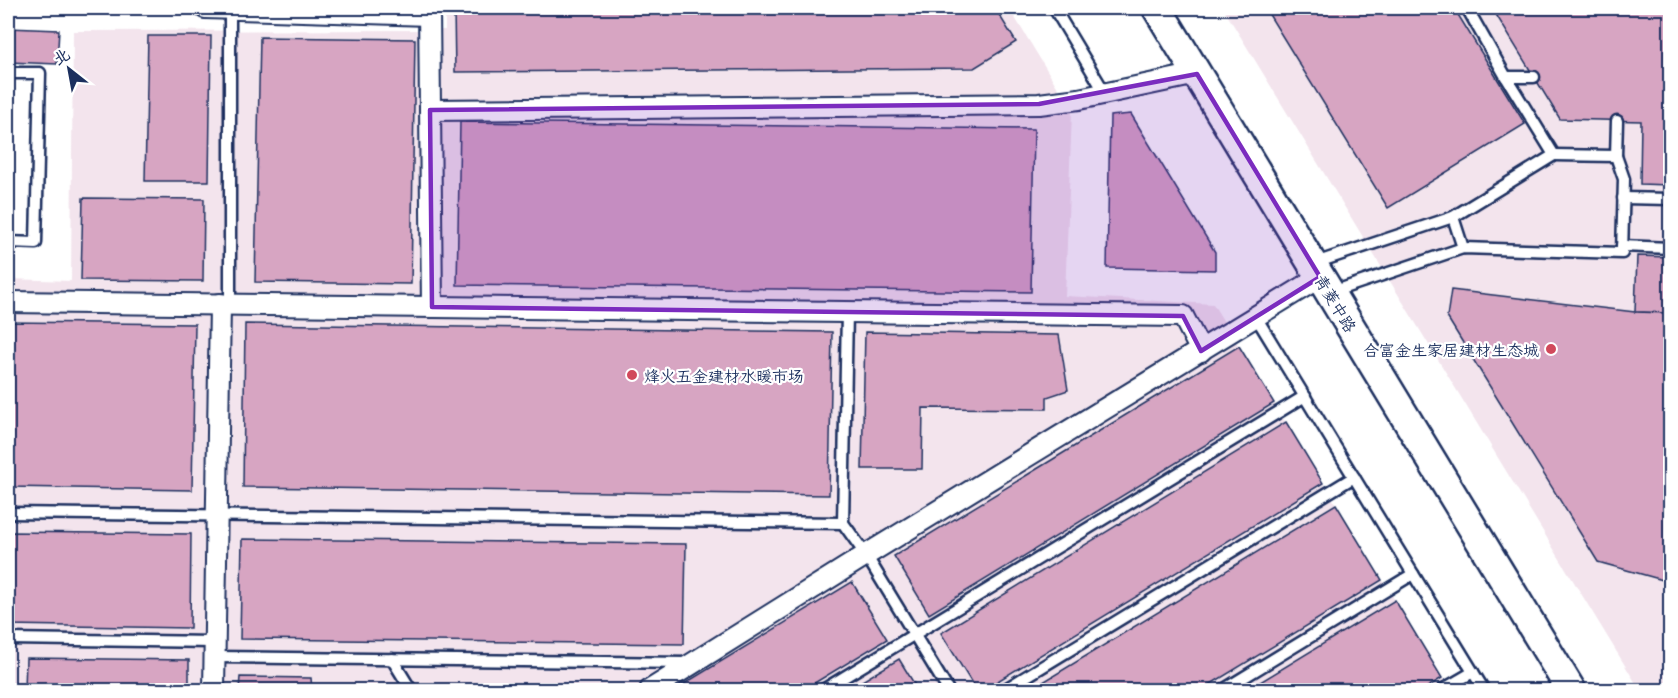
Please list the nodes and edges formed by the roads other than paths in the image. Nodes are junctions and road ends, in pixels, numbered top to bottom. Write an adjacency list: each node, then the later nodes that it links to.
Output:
1 (205, 8): 2 (street)
2 (230, 8): 6 (street); 25 (lane)
3 (1054, 8): 11 (lane)
4 (1157, 8): 8 (street, 青菱中路)
5 (1467, 8): 9 (lane)
6 (429, 11): 12 (street)
7 (8, 72): 19 (lane)
8 (1197, 74): 11 (street); 23 (street, 青菱中路)
9 (1506, 77): 10 (lane); 14 (lane)
10 (1534, 77)
11 (1105, 93): 12 (street)
12 (430, 110): 26 (street)
13 (1617, 121): 15 (lane)
14 (1554, 155): 15 (lane); 18 (lane)
15 (1616, 156): 16 (lane)
16 (1623, 198): 17 (lane); 20 (lane)
17 (1671, 199)
18 (1453, 217): 21 (lane); 23 (lane)
19 (8, 242)
20 (1622, 246): 21 (lane); 22 (lane)
21 (1463, 248): 23 (lane)
22 (1671, 248)
23 (1320, 278): 28 (street); 52 (street, 青菱中路)
24 (8, 302): 25 (street)
25 (225, 304): 26 (street); 33 (street)
26 (432, 307): 27 (street)
27 (847, 312): 29 (street); 34 (lane)
28 (1256, 317): 29 (street); 30 (lane)
29 (1200, 351): 35 (street)
30 (1305, 396): 31 (lane); 37 (lane)
31 (1354, 477): 36 (lane); 48 (lane)
32 (8, 513): 33 (lane)
33 (217, 515): 34 (lane); 39 (street)
34 (843, 523): 35 (lane)
35 (866, 555): 37 (lane); 41 (street)
36 (1413, 574): 42 (lane); 49 (lane)
37 (914, 634): 46 (lane); 47 (lane)
38 (8, 639): 39 (lane)
39 (214, 649): 40 (lane); 43 (street)
40 (392, 659): 41 (lane); 44 (lane)
41 (697, 663): 45 (street)
42 (1473, 672): 50 (lane); 51 (lane)
43 (214, 690)
44 (411, 690)
45 (650, 690)
46 (823, 690)
47 (948, 690)
48 (1004, 690)
49 (1223, 690)
50 (1442, 690)
51 (1484, 690)
52 (1570, 690)

